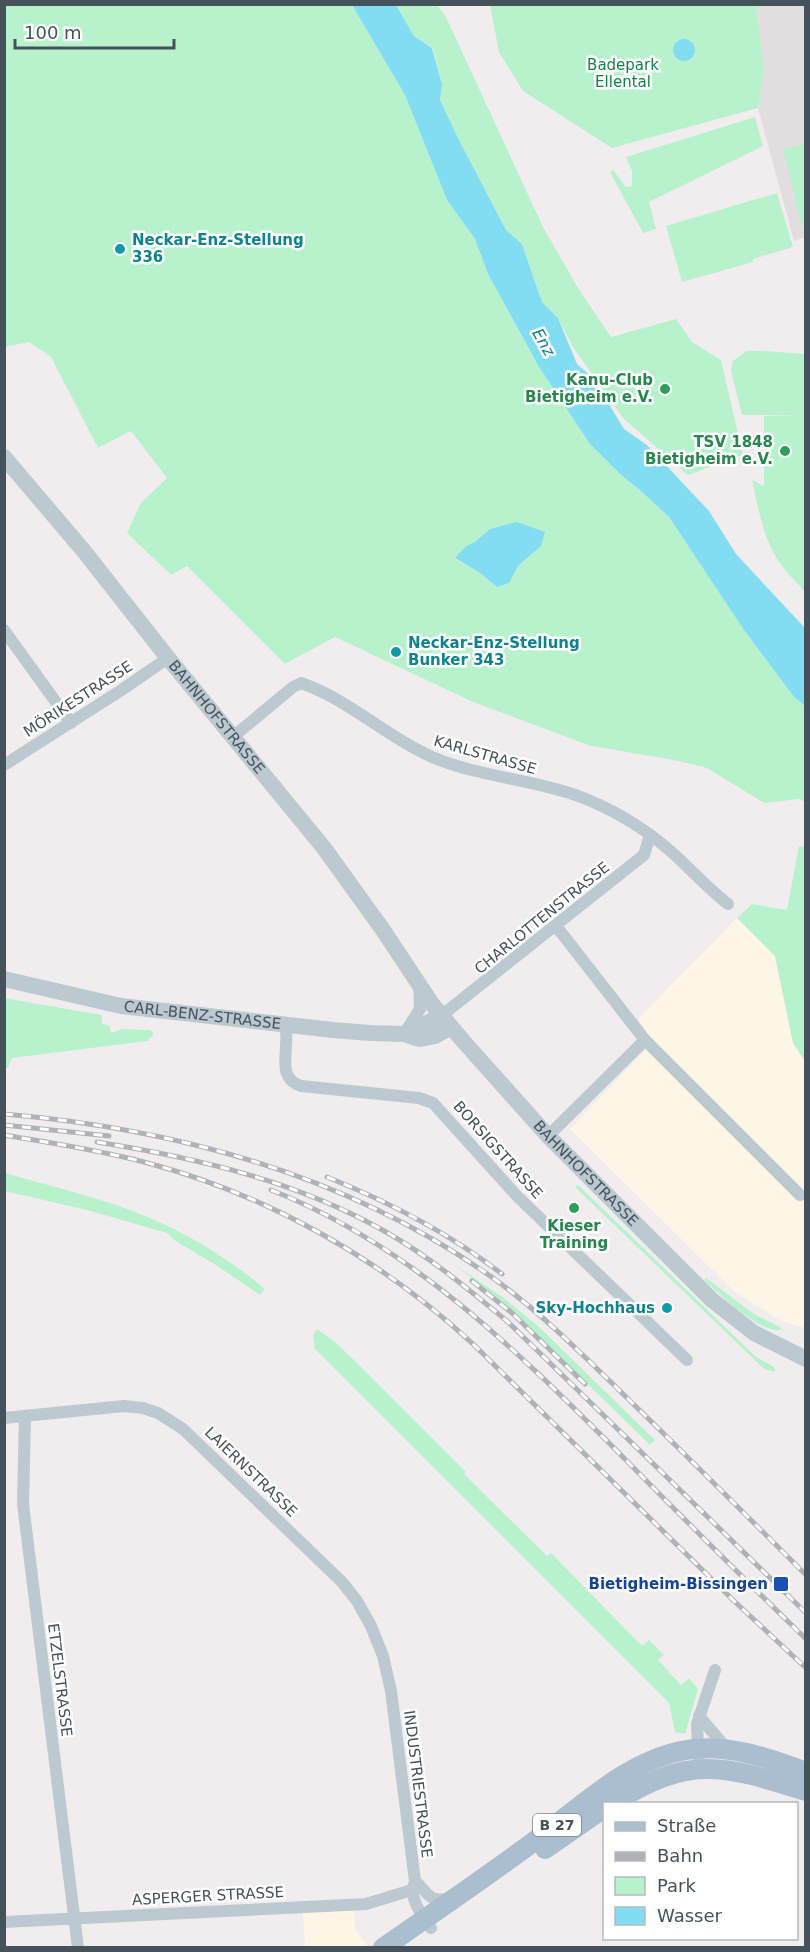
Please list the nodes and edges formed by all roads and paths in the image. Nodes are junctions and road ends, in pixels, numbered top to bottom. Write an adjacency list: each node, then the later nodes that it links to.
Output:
1 (4, 458): 3 (street, BAHNHOFSTRASSE)
2 (4, 630): 4 (street)
3 (168, 658): 4 (street, MÖRIKESTRASSE); 5 (street, BAHNHOFSTRASSE)
4 (70, 723): 6 (street, MÖRIKESTRASSE)
5 (234, 736): 7 (street, KARLSTRASSE); 11 (street, BAHNHOFSTRASSE)
6 (4, 765)
7 (650, 835): 8 (street, KARLSTRASSE); 9 (street, CHARLOTTENSTRASSE)
8 (728, 904)
9 (556, 926): 12 (street, CHARLOTTENSTRASSE); 15 (street)
10 (4, 979): 13 (street, CARL-BENZ-STRASSE)
11 (419, 986): 12 (street, BAHNHOFSTRASSE); 14 (street)
12 (446, 1022): 14 (street, CARL-BENZ-STRASSE); 16 (street, BAHNHOFSTRASSE)
13 (285, 1023): 14 (street, CARL-BENZ-STRASSE); 20 (street, BORSIGSTRASSE)
14 (404, 1034)
15 (645, 1040): 16 (street); 17 (street)
16 (548, 1136): 18 (street, BAHNHOFSTRASSE)
17 (800, 1195)
18 (792, 1353): 19 (street, BAHNHOFSTRASSE)
19 (806, 1359)
20 (687, 1360)
21 (25, 1416): 22 (street, LAIERNSTRASSE); 24 (street, LAIERNSTRASSE); 35 (street, ETZELSTRASSE)
22 (4, 1418)
23 (715, 1670): 25 (street)
24 (391, 1691): 33 (street, INDUSTRIESTRASSE)
25 (699, 1716): 26 (street); 27 (street)
26 (698, 1749): 27 (main road, B 27); 28 (street); 34 (main road, B 27)
27 (728, 1750): 29 (main road, B 27)
28 (699, 1768): 30 (main road); 31 (main road)
29 (806, 1772)
30 (806, 1791)
31 (614, 1802)
32 (603, 1809): 37 (main road, B 27)
33 (413, 1886): 34 (street, INDUSTRIESTRASSE); 35 (street, ASPERGER STRASSE); 37 (street, INDUSTRIESTRASSE)
34 (454, 1899): 37 (main road, B 27)
35 (74, 1918): 36 (street, ASPERGER STRASSE); 38 (street, ETZELSTRASSE)
36 (4, 1922)
37 (428, 1923): 39 (main road, B 27); 40 (main road, B 27)
38 (78, 1947)
39 (383, 1947)
40 (402, 1947)

